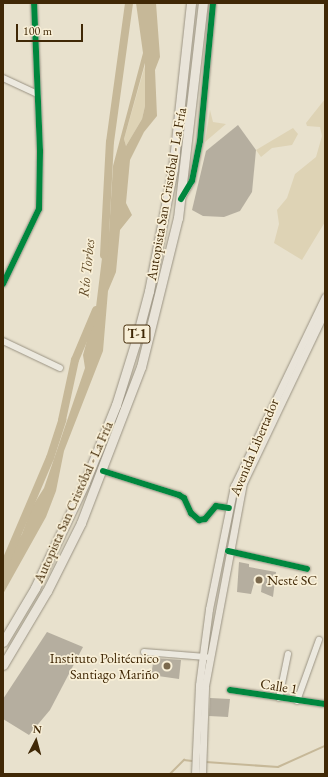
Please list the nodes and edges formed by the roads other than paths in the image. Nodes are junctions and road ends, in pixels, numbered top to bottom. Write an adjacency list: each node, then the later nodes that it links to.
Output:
1 (34, 3): 6 (street)
2 (191, 3): 18 (highway, Autopista San Cristóbal - La Fría / T-1)
3 (203, 3): 7 (highway, Autopista San Cristóbal - La Fría / T-1)
4 (213, 3): 7 (street)
5 (3, 78): 6 (street)
6 (37, 94): 8 (street)
7 (181, 199): 13 (highway, Autopista San Cristóbal - La Fría / T-1)
8 (3, 284)
9 (325, 298): 14 (main road, Avenida Libertador)
10 (325, 311): 15 (main road, Avenida Libertador)
11 (3, 341): 12 (street)
12 (60, 368)
13 (103, 471): 14 (street); 22 (highway, Autopista San Cristóbal - La Fría / T-1)
14 (229, 508): 21 (main road, Avenida Libertador)
15 (228, 551): 16 (street); 21 (main road, Avenida Libertador)
16 (307, 569)
17 (319, 640): 25 (street)
18 (3, 642)
19 (144, 652): 21 (street)
20 (288, 654): 24 (street)
21 (206, 657): 27 (main road, Avenida Libertador); 28 (main road, Avenida Libertador)
22 (3, 665)
23 (230, 690): 24 (street, Calle 1)
24 (279, 698): 25 (street, Calle 1)
25 (297, 701): 26 (street, Calle 1)
26 (325, 704)
27 (195, 774)
28 (202, 774)

